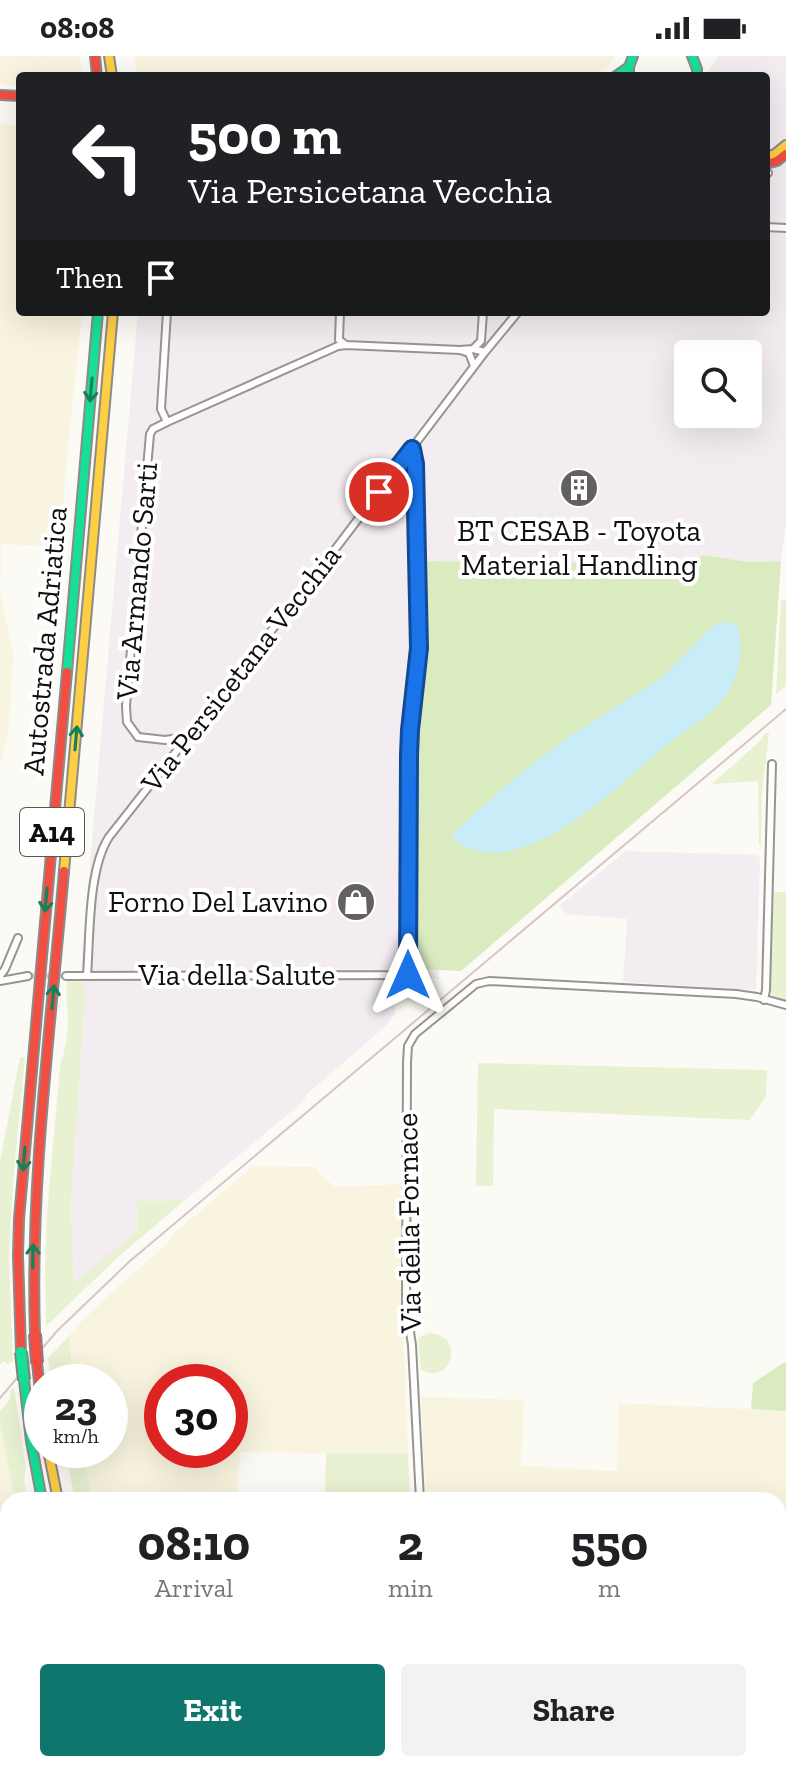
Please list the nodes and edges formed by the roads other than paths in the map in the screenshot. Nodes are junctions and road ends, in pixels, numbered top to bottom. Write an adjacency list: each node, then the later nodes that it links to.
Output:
1 (692, 56): 3 (main road)
2 (703, 56): 3 (main road)
3 (697, 72)
4 (786, 154): 5 (main road)
5 (770, 168)
6 (98, 316): 32 (main road, Autostrada Adriatica / A14, one-way to 32, bridge)
7 (113, 316): 30 (main road, Autostrada Adriatica / A14, one-way to 7, bridge)
8 (167, 316): 17 (street)
9 (340, 316): 12 (street)
10 (483, 316): 13 (street)
11 (515, 316): 15 (street, Via Persicetana Vecchia)
12 (346, 345): 14 (street, Via Armando Sarti); 17 (street, Via Armando Sarti)
13 (473, 349): 14 (street, Via Armando Sarti); 15 (street, Via Armando Sarti)
14 (460, 350): 16 (street)
15 (485, 352): 16 (street, Via Persicetana Vecchia)
16 (474, 366): 18 (street, Via Persicetana Vecchia)
17 (167, 422): 20 (street, Via Armando Sarti)
18 (412, 449): 19 (street, Via Persicetana Vecchia); 26 (street, Via della Salute)
19 (186, 737): 20 (street, Via Armando Sarti); 21 (street, Via Persicetana Vecchia)
20 (167, 740): 21 (street, Via Armando Sarti)
21 (176, 750): 26 (street, Via Persicetana Vecchia)
22 (772, 764): 28 (street)
23 (18, 938): 27 (street)
24 (28, 976): 27 (street)
25 (66, 976): 26 (street, Via della Salute)
26 (87, 976)
27 (0, 978)
28 (764, 1000): 29 (street); 34 (street, Via della Fornace)
29 (786, 1005)
30 (37, 1364)
31 (52, 1468): 33 (main road)
32 (41, 1492)
33 (56, 1492)
34 (420, 1492)

